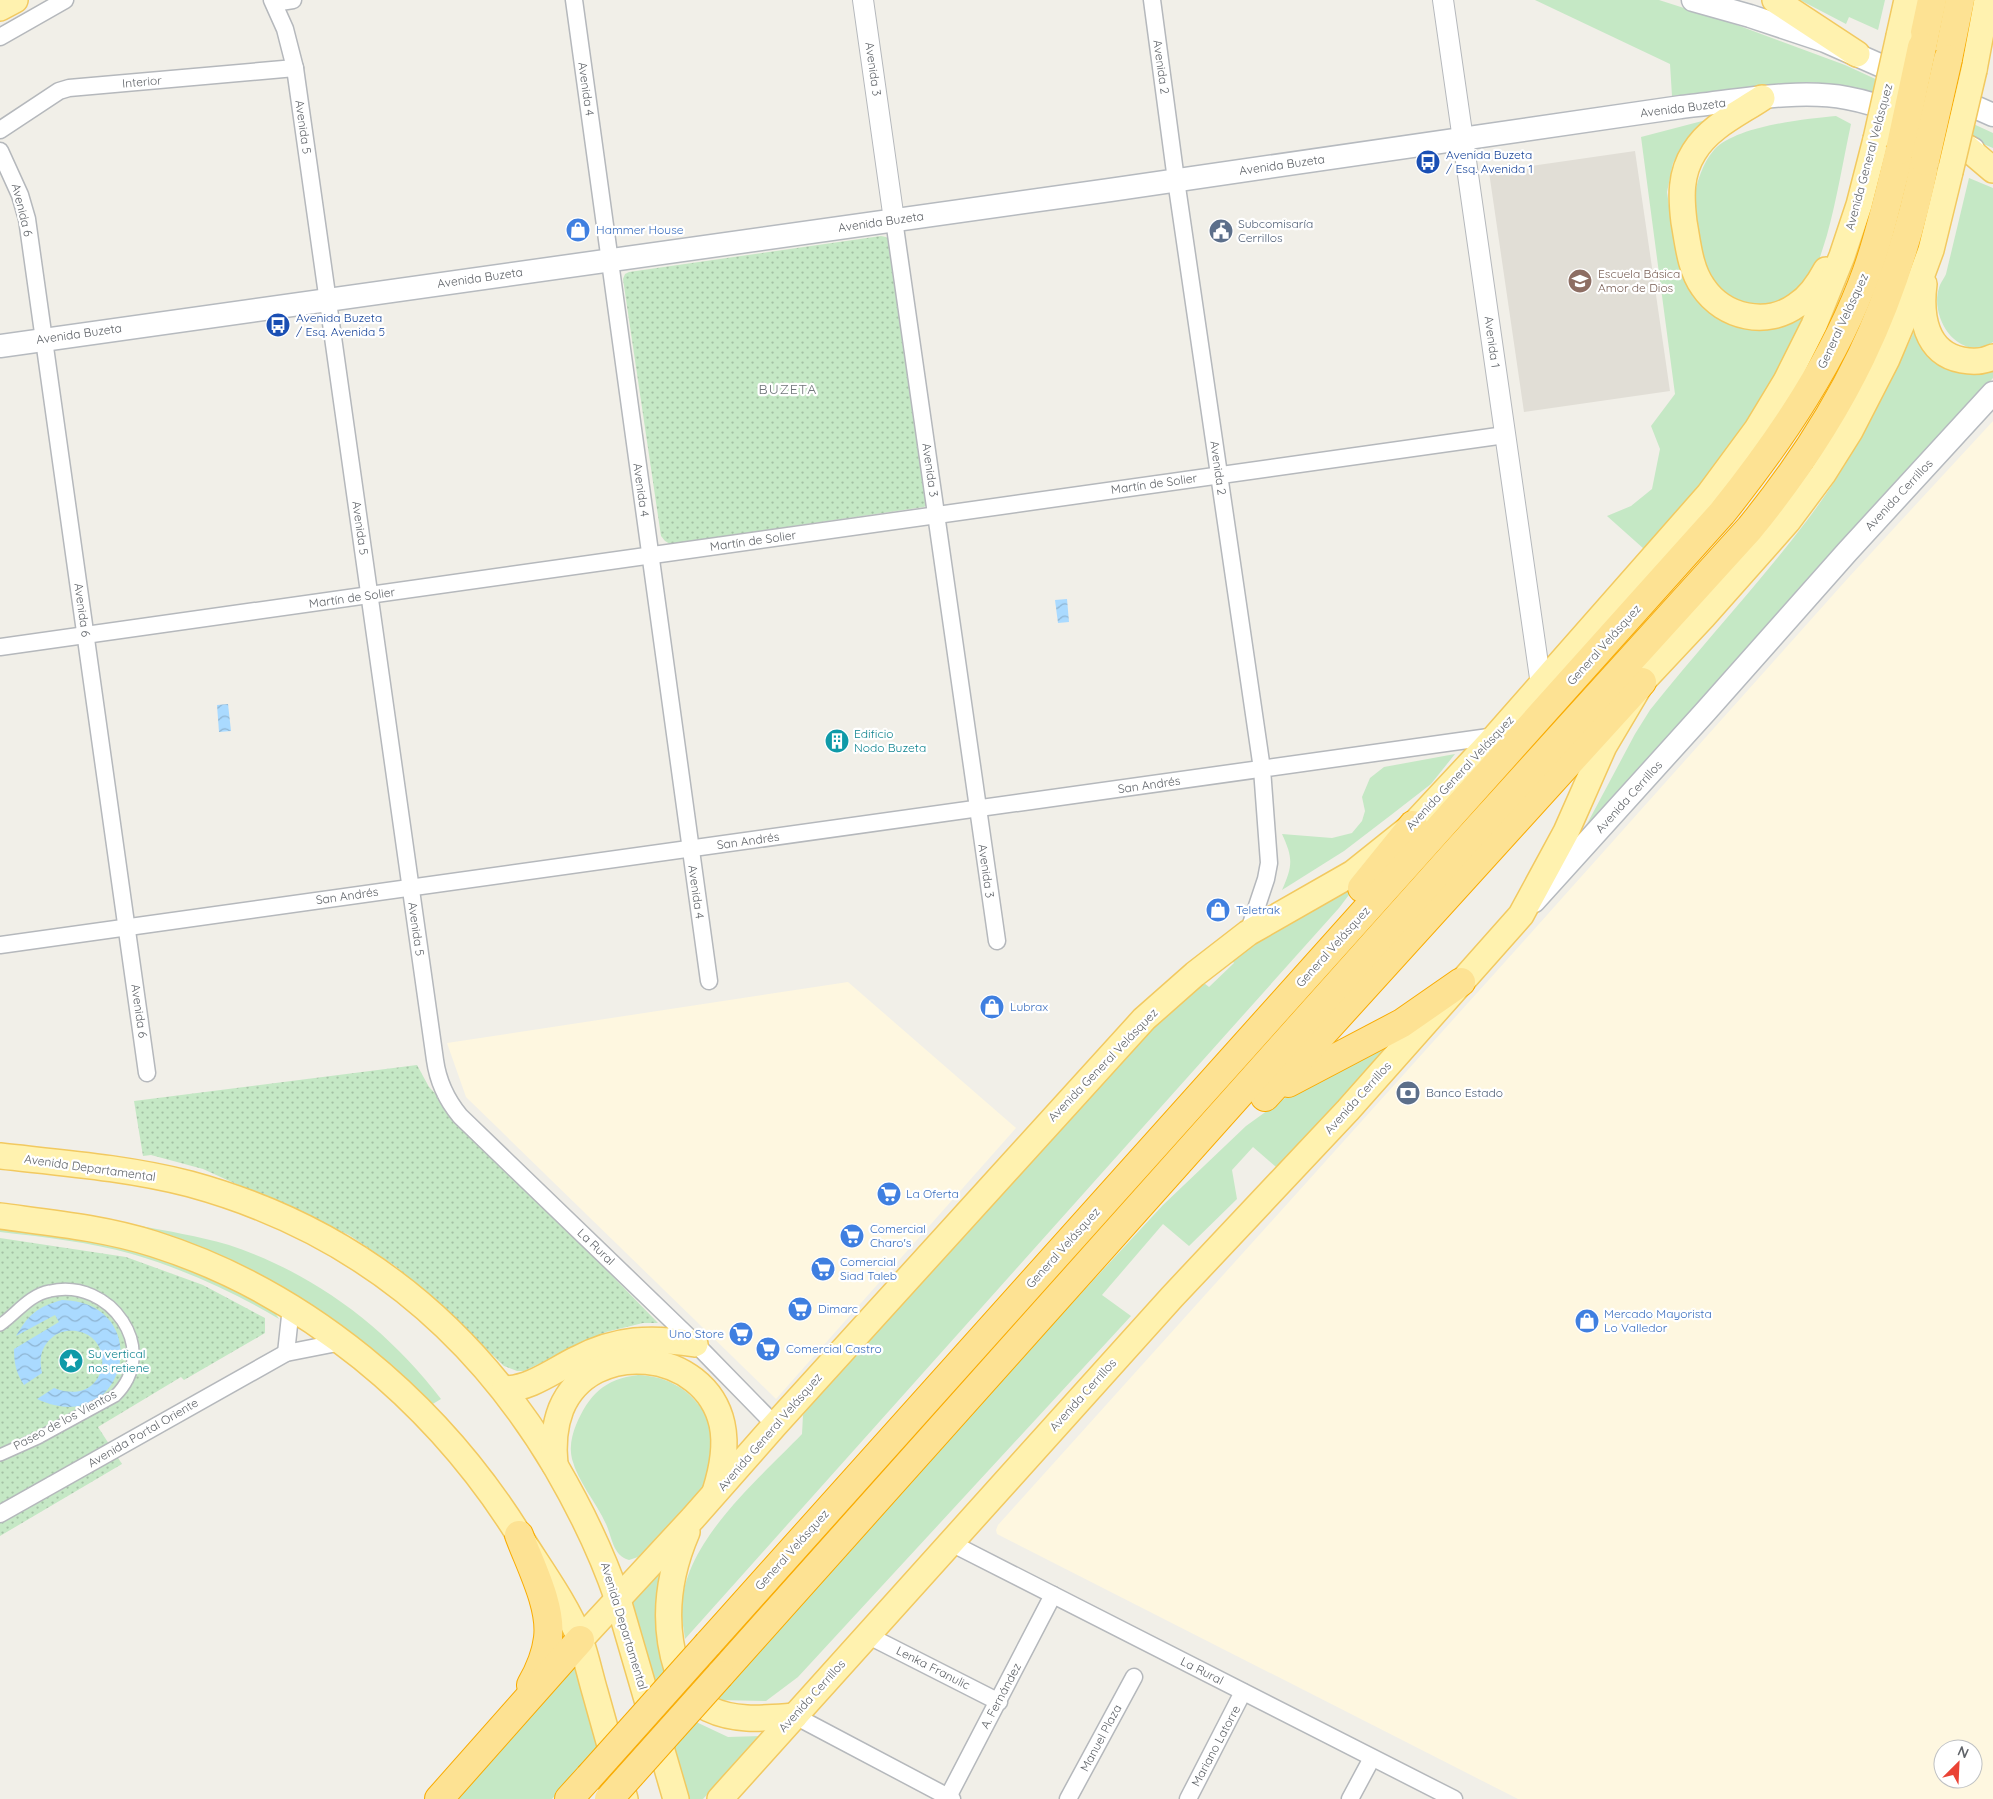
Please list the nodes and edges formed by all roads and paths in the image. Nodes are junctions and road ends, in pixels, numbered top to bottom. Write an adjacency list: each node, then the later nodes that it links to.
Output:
1 (15, 0): 15 (main road)
2 (65, 0): 17 (street)
3 (293, 0): 14 (street)
4 (574, 0): 34 (street, Avenida 4)
5 (863, 0): 32 (street, Avenida 3)
6 (1152, 0): 30 (street, Avenida 2)
7 (1444, 0): 25 (street, Avenida 1)
8 (1693, 0): 20 (main road)
9 (1775, 0): 20 (main road)
10 (1907, 0): 18 (main road, Avenida General Velásquez)
11 (1932, 0): 18 (highway, General Velásquez)
12 (1960, 0): 67 (highway, bridge)
13 (1987, 0): 19 (main road)
14 (273, 1): 21 (street, Avenida 5)
15 (0, 8)
16 (1993, 17): 19 (main road)
17 (0, 37)
18 (1911, 42): 31 (main road, Avenida General Velásquez, bridge); 64 (highway, General Velásquez, bridge)
19 (1979, 43): 33 (main road, bridge)
20 (1856, 54): 23 (main road)
21 (295, 68): 24 (street, Interior); 35 (street, Avenida 5)
22 (1762, 98): 25 (main road, Avenida Buzeta); 26 (main road, Avenida Buzeta); 31 (main road)
23 (1993, 115)
24 (0, 130)
25 (1463, 138): 30 (main road, Avenida Buzeta); 40 (street, Avenida 1)
26 (1960, 142): 28 (main road, Avenida Buzeta); 29 (main road)
27 (0, 151): 36 (street, Avenida 6)
28 (1993, 158)
29 (1993, 170)
30 (1176, 180): 32 (main road, Avenida Buzeta); 41 (street, Avenida 2)
31 (1859, 205): 48 (main road, Avenida General Velásquez)
32 (894, 220): 34 (main road, Avenida Buzeta); 42 (street, Avenida 3)
33 (1931, 250): 38 (main road); 47 (main road)
34 (609, 260): 35 (main road, Avenida Buzeta); 43 (street, Avenida 4)
35 (327, 300): 36 (main road, Avenida Buzeta); 44 (street, Avenida 5)
36 (43, 339): 37 (main road, Avenida Buzeta); 45 (street, Avenida 6)
37 (0, 346)
38 (1993, 357)
39 (1993, 393): 55 (main road, Avenida Cerrillos)
40 (1505, 435): 41 (street, Martín de Solier); 48 (street, Avenida 1)
41 (1219, 475): 42 (street, Martín de Solier); 50 (street, Avenida 2)
42 (936, 515): 43 (street, Martín de Solier); 51 (street, Avenida 3)
43 (650, 555): 44 (street, Martín de Solier); 53 (street, Avenida 4)
44 (369, 595): 45 (street, Martín de Solier); 54 (street, Avenida 5)
45 (86, 635): 46 (street, Martín de Solier); 56 (street, Avenida 6)
46 (0, 648)
47 (1642, 682): 55 (main road); 65 (highway)
48 (1541, 685): 49 (main road, Avenida General Velásquez)
49 (1496, 736): 50 (street, San Andrés); 52 (main road, Avenida General Velásquez)
50 (1262, 769): 51 (street, San Andrés); 57 (street, Avenida 2)
51 (978, 808): 53 (street, San Andrés); 58 (street, Avenida 3)
52 (1413, 825): 57 (main road, Avenida General Velásquez); 64 (highway)
53 (691, 848): 54 (street, San Andrés); 60 (street, Avenida 4)
54 (410, 888): 56 (street, San Andrés); 62 (street, Avenida 5)
55 (1521, 915): 61 (main road, Avenida Cerrillos)
56 (127, 927): 59 (street, San Andrés); 63 (street, Avenida 6)
57 (1248, 933): 75 (main road, Avenida General Velásquez)
58 (996, 941)
59 (0, 945)
60 (709, 981)
61 (1461, 982): 65 (highway); 82 (main road, Avenida Cerrillos)
62 (435, 1060): 72 (street, La Rural)
63 (147, 1073)
64 (1218, 1076): 95 (highway, General Velásquez, bridge)
65 (1265, 1097): 67 (highway)
66 (0, 1156): 74 (main road, Avenida Departamental)
67 (1175, 1166): 96 (highway, bridge)
68 (0, 1216): 69 (main road)
69 (291, 1307): 71 (main road); 73 (street)
70 (0, 1325): 76 (street, Paseo de los Vientos)
71 (342, 1342): 73 (street, Avenida Portal Oriente); 81 (main road)
72 (695, 1344): 74 (main road); 75 (street, La Rural)
73 (286, 1353): 79 (street, Avenida Portal Oriente)
74 (504, 1389): 77 (main road, Avenida Departamental)
75 (775, 1425): 78 (main road, Avenida General Velásquez)
76 (0, 1455)
77 (555, 1465): 78 (main road); 84 (main road, Avenida Departamental)
78 (713, 1496): 80 (main road, Avenida General Velásquez)
79 (0, 1514)
80 (693, 1518): 84 (main road, Avenida General Velásquez); 91 (main road)
81 (519, 1535): 86 (main road); 90 (highway)
82 (949, 1542): 83 (street, La Rural); 85 (main road, Avenida Cerrillos)
83 (1053, 1595): 88 (street, La Rural); 89 (street, A. Fernández)
84 (618, 1600): 86 (main road, Avenida General Velásquez); 98 (main road, Avenida Departamental)
85 (867, 1635): 89 (street, Lenka Franulic); 91 (main road, Avenida Cerrillos)
86 (580, 1640): 90 (highway); 97 (main road)
87 (1134, 1677): 100 (street, Manuel Plaza)
88 (1244, 1692): 92 (street, La Rural); 101 (street, Mariano Latorre)
89 (998, 1702): 93 (street, A. Fernández)
90 (519, 1709): 94 (highway)
91 (795, 1716): 93 (street); 99 (main road, Avenida Cerrillos)
92 (1372, 1758): 102 (street); 103 (street, La Rural)
93 (950, 1798)
94 (439, 1799)
95 (569, 1799)
96 (609, 1799)
97 (625, 1799)
98 (676, 1799)
99 (720, 1799)
100 (1068, 1799)
101 (1188, 1799)
102 (1350, 1799)
103 (1454, 1799)

